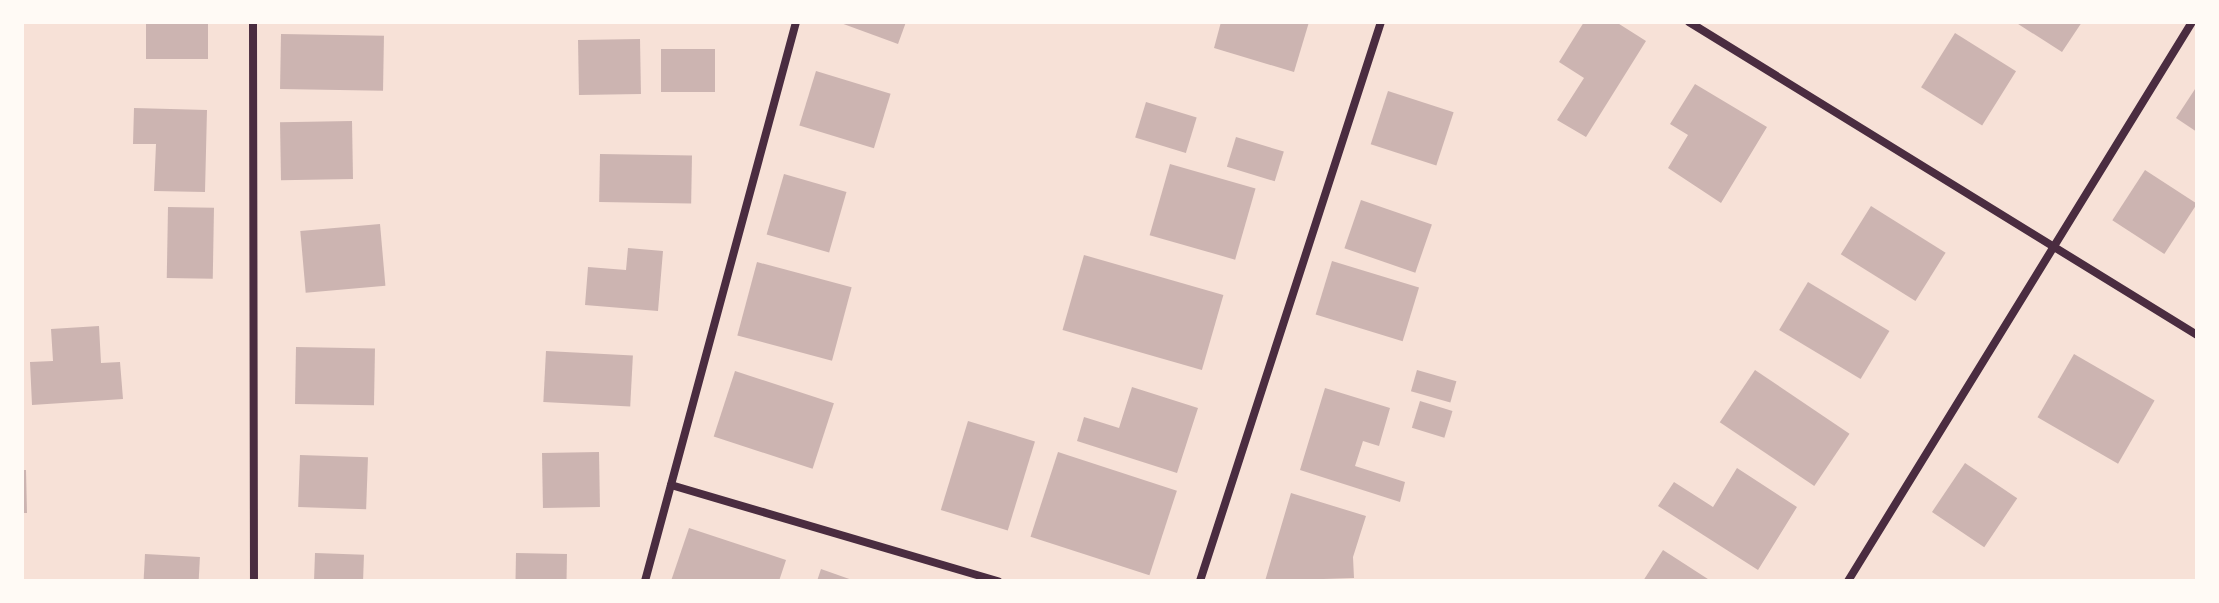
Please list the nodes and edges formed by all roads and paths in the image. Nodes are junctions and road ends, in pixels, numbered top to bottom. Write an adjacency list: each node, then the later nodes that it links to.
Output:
1 (253, 22): 9 (street)
2 (796, 22): 8 (street)
3 (1381, 22): 12 (street)
4 (1689, 22): 6 (street)
5 (2192, 22): 6 (street)
6 (2054, 249): 7 (street); 13 (street)
7 (2197, 335)
8 (671, 485): 10 (street); 11 (street)
9 (254, 581)
10 (645, 581)
11 (998, 581)
12 (1200, 581)
13 (1848, 581)

